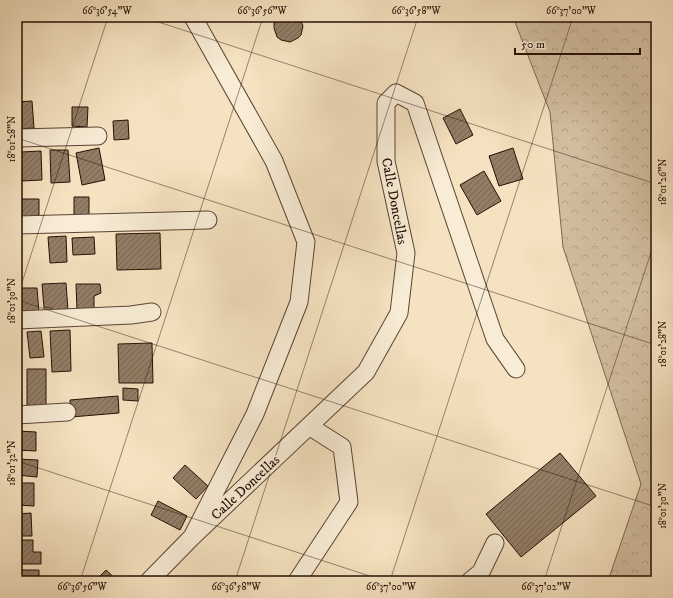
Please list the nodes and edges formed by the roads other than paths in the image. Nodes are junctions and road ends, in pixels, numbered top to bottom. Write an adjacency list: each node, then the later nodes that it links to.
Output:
1 (193, 17): 12 (street)
2 (98, 136): 3 (street)
3 (17, 138)
4 (208, 220): 5 (street)
5 (17, 225)
6 (152, 312): 7 (street)
7 (17, 320)
8 (516, 369): 11 (street, Calle Doncellas)
9 (67, 412): 10 (street)
10 (17, 414)
11 (309, 426): 12 (street, Calle Doncellas); 15 (street)
12 (192, 537): 14 (street, Calle Doncellas)
13 (495, 543): 16 (street)
14 (149, 581)
15 (297, 581)
16 (470, 581)

